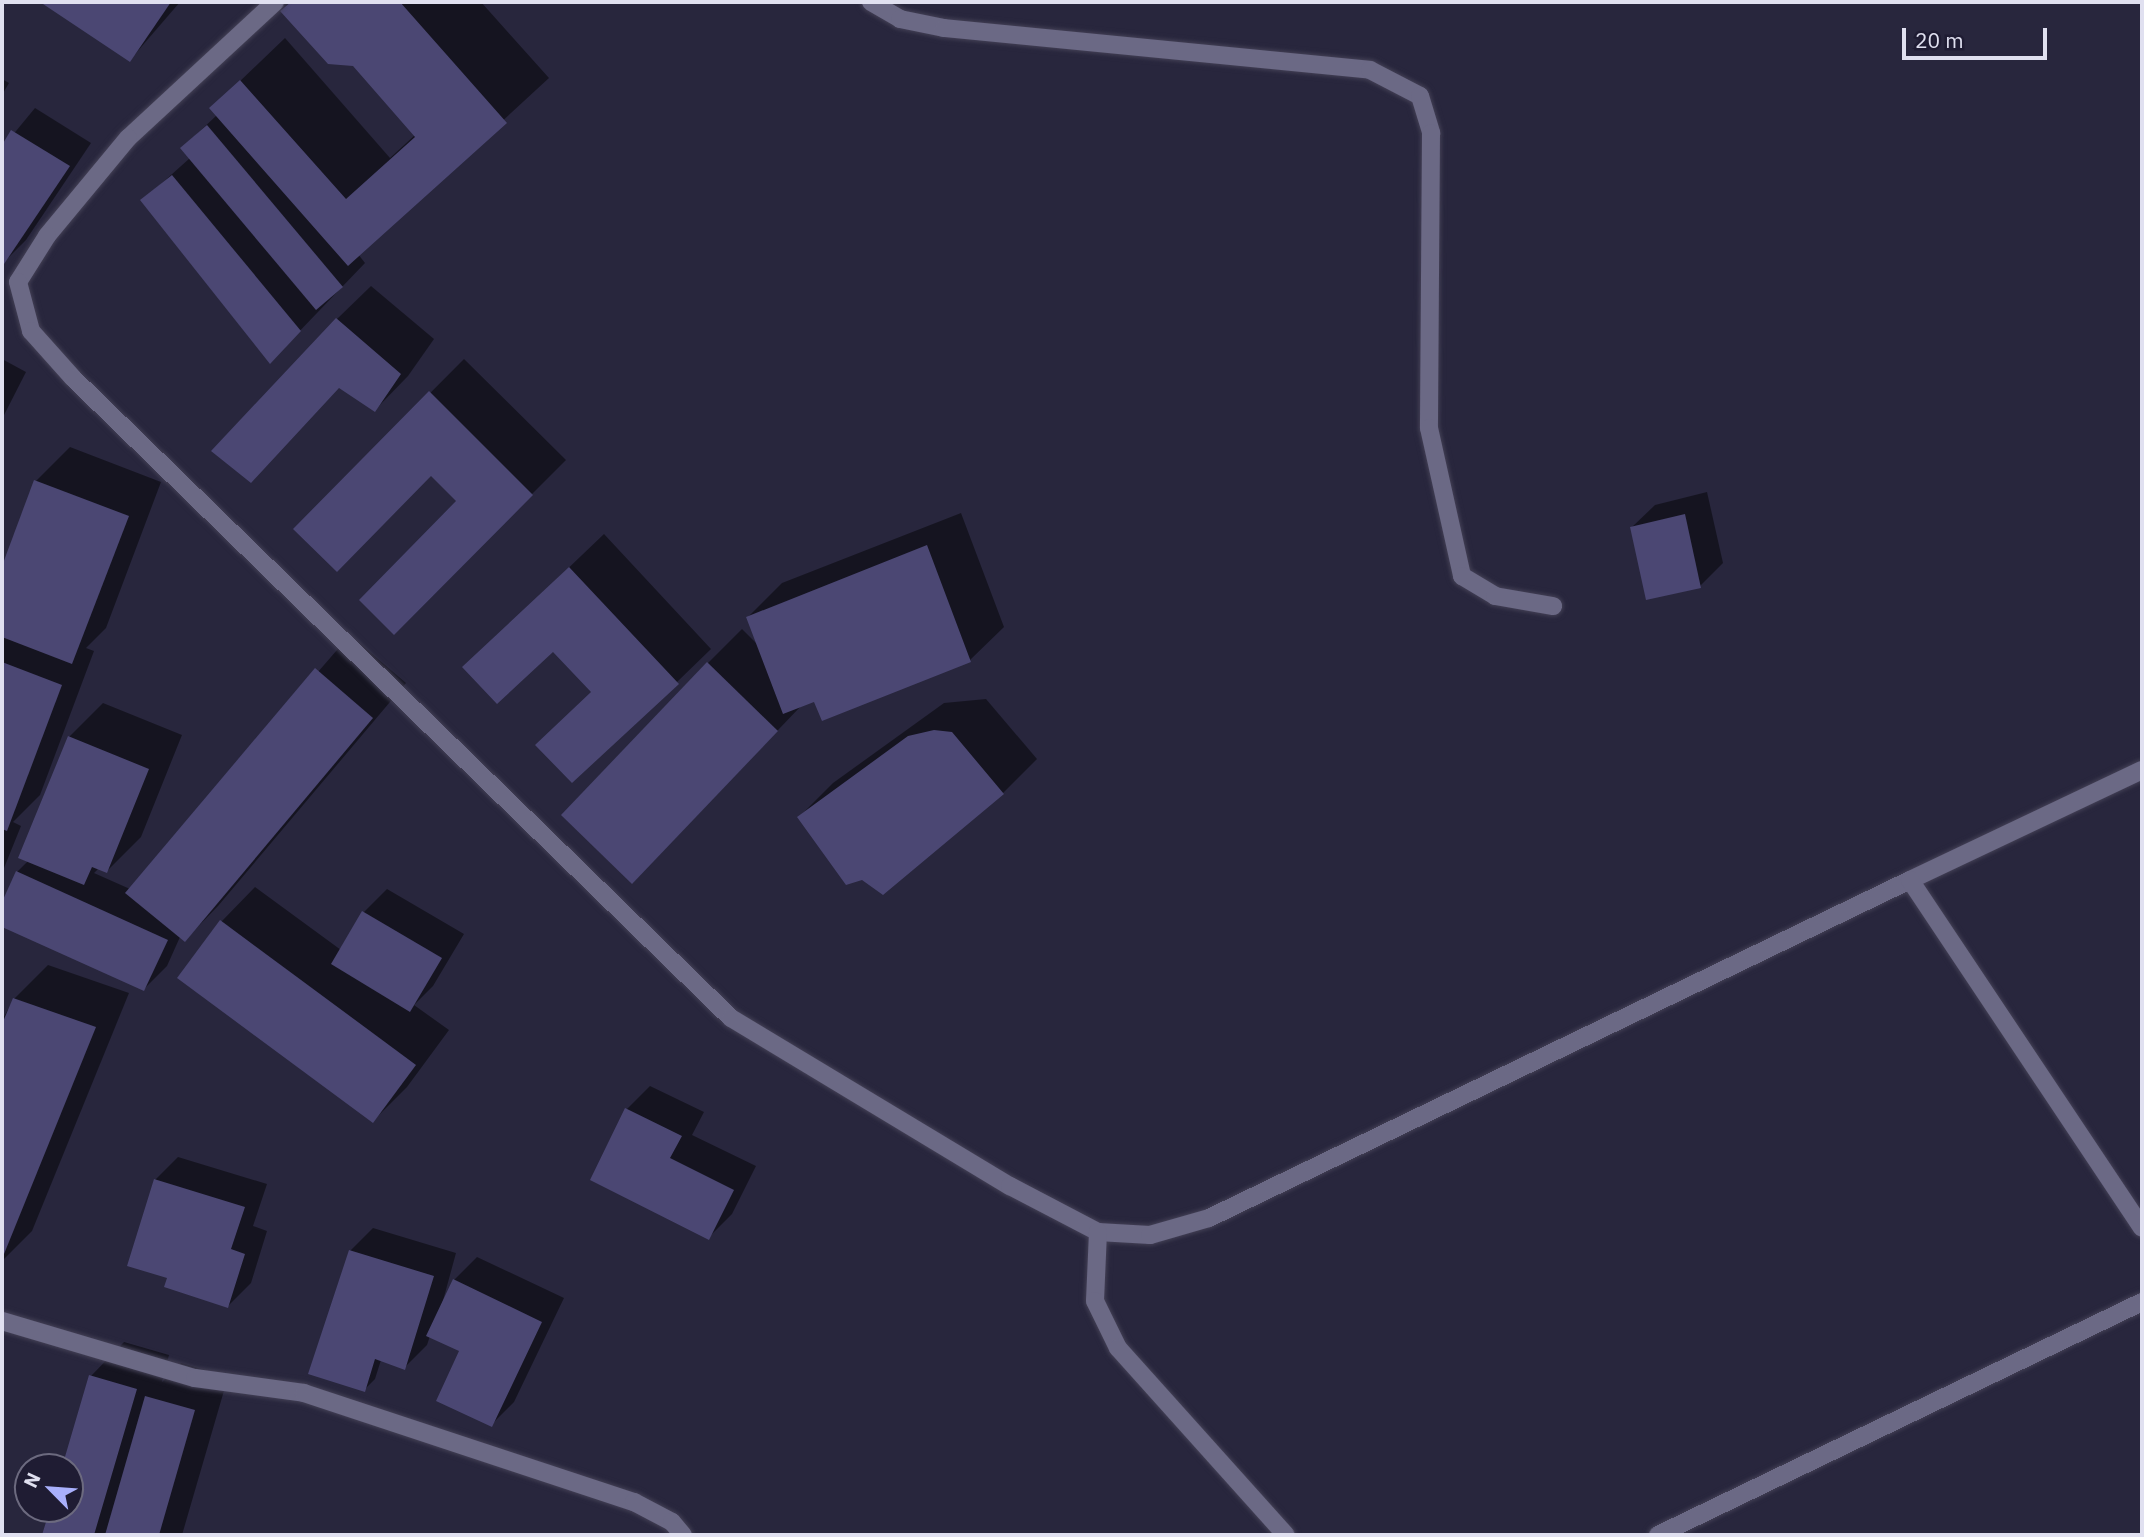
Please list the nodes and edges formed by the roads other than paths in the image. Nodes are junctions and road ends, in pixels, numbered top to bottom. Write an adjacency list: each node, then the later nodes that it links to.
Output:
1 (275, 2): 7 (street)
2 (871, 2): 3 (street)
3 (1553, 606)
4 (2142, 770): 5 (street)
5 (1910, 880): 6 (street); 7 (street)
6 (2142, 1228)
7 (1098, 1232): 11 (street)
8 (2142, 1302): 12 (street)
9 (2, 1321): 10 (street)
10 (684, 1535)
11 (1286, 1535)
12 (1658, 1535)

